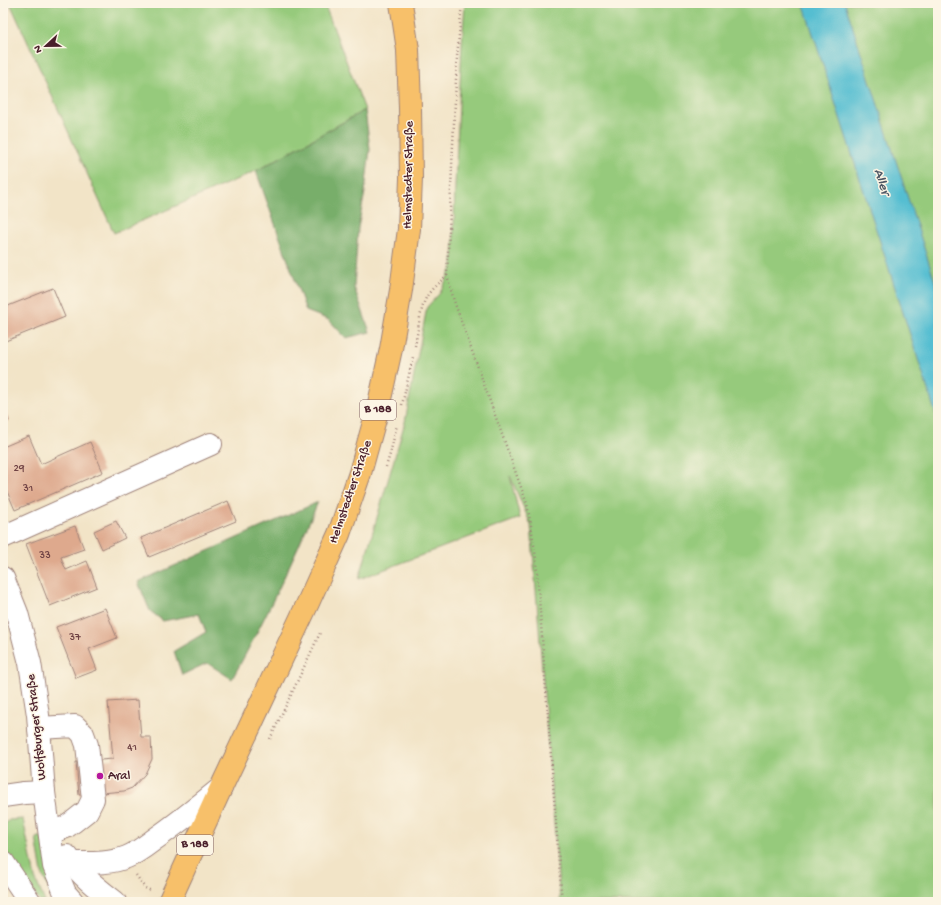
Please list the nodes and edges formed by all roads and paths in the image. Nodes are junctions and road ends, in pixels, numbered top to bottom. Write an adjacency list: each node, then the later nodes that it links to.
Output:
1 (401, 3): 7 (main road, Helmstedter Straße / B 188)
2 (447, 275): 17 (path)
3 (211, 444): 4 (street)
4 (3, 537)
5 (3, 578): 6 (street, Wolfsburger Straße)
6 (39, 728): 8 (street, Wolfsburger Straße); 10 (street)
7 (221, 788): 12 (street); 16 (main road, Helmstedter Straße / B 188)
8 (44, 792): 9 (street); 10 (street, Wolfsburger Straße)
9 (3, 796)
10 (50, 832): 12 (street, Wolfsburger Straße); 14 (street, Wolfsburger Straße)
11 (3, 862): 13 (street)
12 (72, 863): 15 (street, Wolfsburger Straße)
13 (30, 902)
14 (73, 902)
15 (115, 902)
16 (169, 902)
17 (562, 902)

